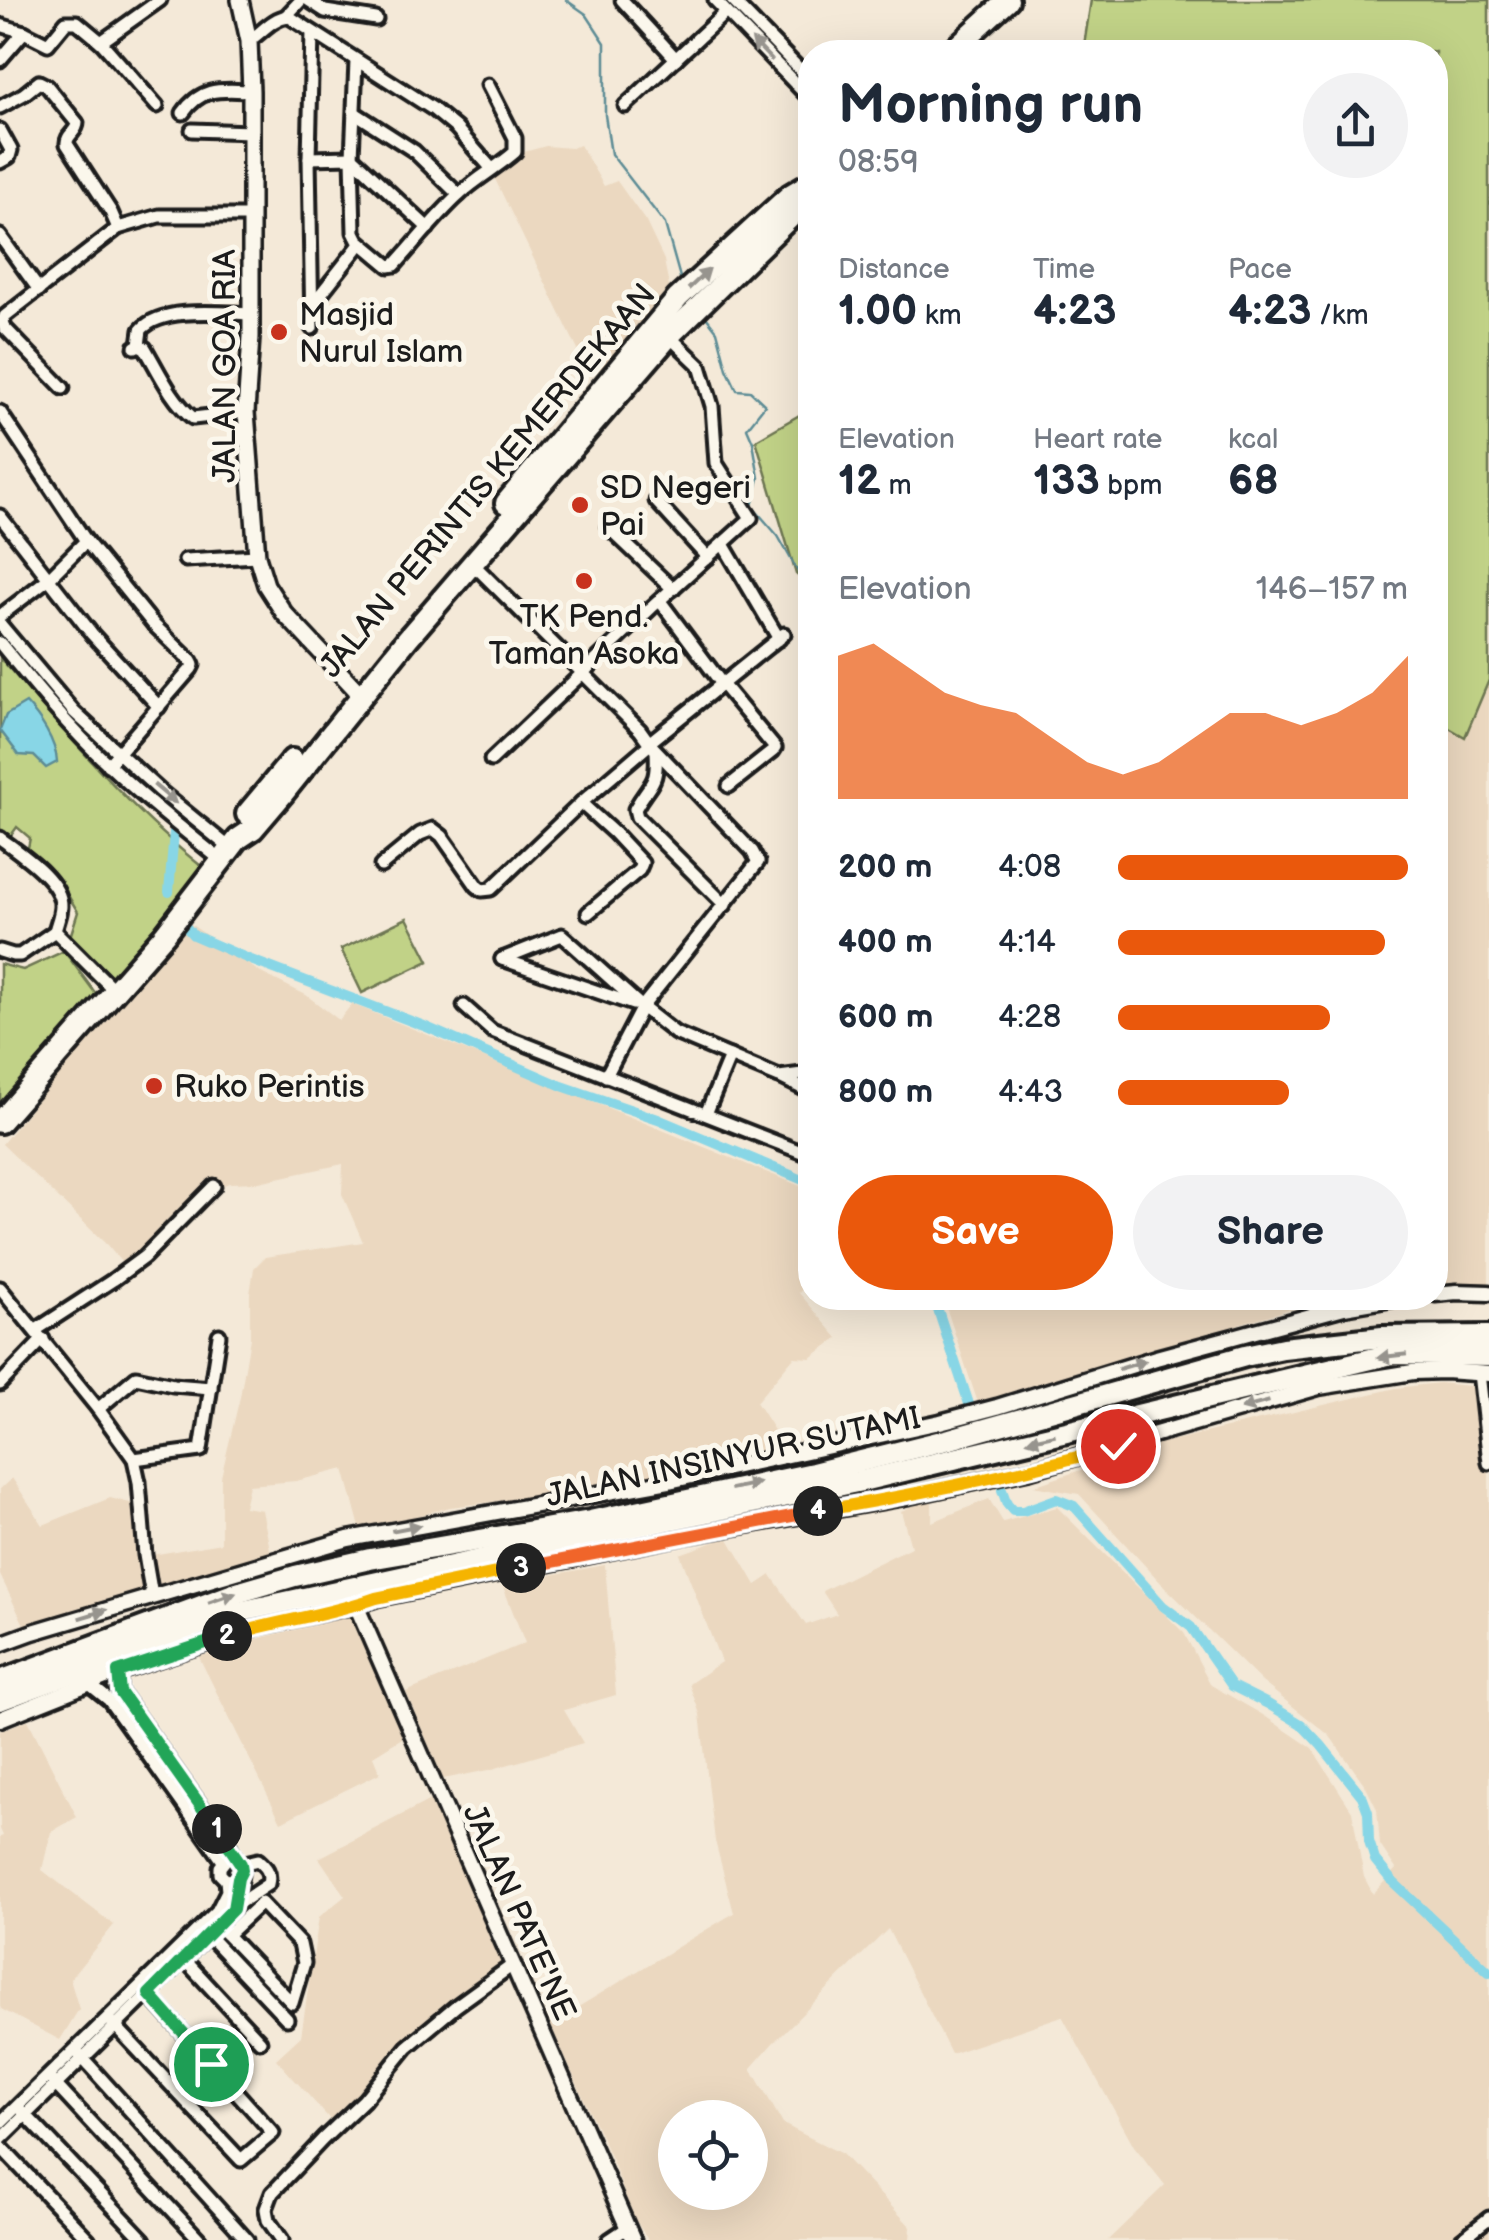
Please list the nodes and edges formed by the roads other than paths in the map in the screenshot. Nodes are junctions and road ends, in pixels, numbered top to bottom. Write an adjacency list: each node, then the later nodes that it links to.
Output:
1 (160, 0): 15 (street)
2 (240, 0): 14 (main road, JALAN GOA RIA)
3 (305, 0): 8 (street); 9 (street)
4 (622, 0): 16 (street)
5 (715, 0): 7 (street)
6 (1008, 0): 13 (highway)
7 (729, 6): 16 (street); 19 (street); 21 (street, one-way to 7)
8 (286, 16): 12 (street); 14 (street)
9 (376, 20)
10 (0, 24): 11 (street)
11 (24, 32): 15 (street); 17 (street)
12 (312, 32): 18 (street); 32 (street)
13 (964, 40)
14 (250, 41): 22 (main road, JALAN GOA RIA)
15 (101, 42): 23 (street)
16 (676, 58): 24 (street)
17 (0, 60)
18 (356, 61): 27 (street); 34 (street)
19 (798, 69)
20 (488, 85): 34 (street)
21 (798, 85)
22 (251, 91): 26 (street); 30 (main road, JALAN GOA RIA)
23 (156, 106)
24 (625, 106)
25 (0, 107): 39 (street)
26 (184, 113)
27 (355, 113): 31 (street); 36 (street)
28 (0, 130): 33 (street)
29 (192, 130): 30 (street)
30 (252, 132): 38 (main road, JALAN GOA RIA)
31 (352, 157): 32 (street); 40 (street); 42 (street)
32 (309, 158): 44 (street)
33 (0, 162)
34 (491, 168): 36 (street)
35 (798, 190): 67 (highway, JALAN PERINTIS KEMERDEKAAN, one-way to 35)
36 (459, 195): 40 (street)
37 (798, 210): 47 (highway, JALAN PERINTIS KEMERDEKAAN)
38 (251, 216): 39 (street); 45 (main road, JALAN GOA RIA)
39 (118, 228): 43 (street)
40 (428, 228): 42 (street)
41 (0, 236): 43 (street)
42 (362, 243): 44 (street)
43 (40, 290): 48 (street)
44 (313, 304): 46 (street)
45 (251, 314): 50 (main road, JALAN GOA RIA); 50 (street)
46 (312, 328)
47 (669, 336): 55 (street); 59 (highway, JALAN PERINTIS KEMERDEKAAN)
48 (63, 388)
49 (0, 412): 54 (street)
50 (246, 412): 56 (main road, JALAN GOA RIA)
51 (656, 500): 57 (street)
52 (0, 516): 60 (street)
53 (608, 527): 61 (street)
54 (86, 541): 60 (street); 68 (street)
55 (723, 544): 57 (street); 66 (street)
56 (257, 556): 58 (street); 67 (main road, JALAN GOA RIA)
57 (708, 558): 61 (street)
58 (185, 560)
59 (472, 563): 65 (street); 67 (highway, JALAN PERINTIS KEMERDEKAAN)
60 (48, 578): 63 (street); 68 (street)
61 (673, 590): 62 (street)
62 (660, 600): 65 (street); 66 (street)
63 (0, 620): 70 (street)
64 (0, 642): 72 (street)
65 (584, 674): 69 (street); 71 (street)
66 (722, 684): 69 (street); 73 (street)
67 (357, 691): 76 (highway, JALAN PERINTIS KEMERDEKAAN)
68 (158, 707): 70 (street)
69 (652, 745): 74 (street); 78 (street); 78 (street)
70 (119, 752): 72 (street); 76 (street, one-way to 76)
71 (491, 760)
72 (108, 765): 76 (street)
73 (729, 786)
74 (581, 803): 77 (street); 79 (street)
75 (0, 838): 80 (street)
76 (231, 849): 82 (highway, JALAN PERINTIS KEMERDEKAAN)
77 (380, 866)
78 (725, 905): 84 (street)
79 (588, 913)
80 (55, 931): 81 (street); 82 (street)
81 (0, 951)
82 (108, 985): 91 (highway, JALAN PERINTIS KEMERDEKAAN)
83 (464, 1006): 87 (street)
84 (642, 1007): 84 (street); 85 (street); 87 (street)
85 (730, 1056): 88 (street); 90 (street)
86 (798, 1074): 88 (street)
87 (606, 1076): 90 (street)
88 (780, 1077): 89 (street)
89 (798, 1086)
90 (706, 1114): 92 (street)
91 (0, 1122)
92 (798, 1151)
93 (214, 1186): 98 (street)
94 (0, 1288): 98 (street)
95 (1448, 1293): 96 (street)
96 (1489, 1294)
97 (1333, 1310): 107 (street, one-way to 97)
98 (39, 1334): 102 (street); 104 (street)
99 (219, 1335): 103 (street)
100 (1489, 1336): 111 (highway, JALAN INSINYUR SUTAMI, one-way to 100)
101 (1486, 1368): 106 (street); 108 (street, one-way to 108); 114 (highway, JALAN INSINYUR SUTAMI, one-way to 114)
102 (0, 1384)
103 (211, 1388): 104 (street); 105 (street)
104 (98, 1409): 105 (street)
105 (134, 1459): 107 (street)
106 (1489, 1463)
107 (152, 1596): 109 (street, one-way to 107)
108 (356, 1605): 110 (street); 122 (street, JALAN PATE'NE)
109 (0, 1644)
110 (118, 1672): 112 (street); 113 (street)
111 (0, 1681)
112 (88, 1683): 113 (street); 115 (street)
113 (115, 1696): 116 (street)
114 (0, 1700)
115 (0, 1719)
116 (233, 1861): 117 (street); 117 (street); 118 (street)
117 (232, 1879): 118 (street); 120 (street)
118 (233, 1909): 119 (street)
119 (222, 1930): 119 (street); 120 (street)
120 (204, 1932): 121 (street); 124 (street)
121 (180, 1955): 123 (street); 126 (street)
122 (514, 1964): 133 (street, JALAN PATE'NE); 138 (street)
123 (145, 1990): 125 (street); 125 (street)
124 (288, 2019)
125 (112, 2022): 127 (street)
126 (260, 2042)
127 (79, 2054): 128 (street); 137 (street)
128 (52, 2081): 129 (street); 136 (street)
129 (22, 2110): 130 (street); 131 (street); 135 (street)
130 (0, 2123)
131 (0, 2143): 134 (street)
132 (1489, 2218): 140 (street)
133 (630, 2234): 139 (street)
134 (90, 2240)
135 (144, 2240)
136 (200, 2240)
137 (246, 2240)
138 (282, 2240)
139 (609, 2240)
140 (1461, 2240)

